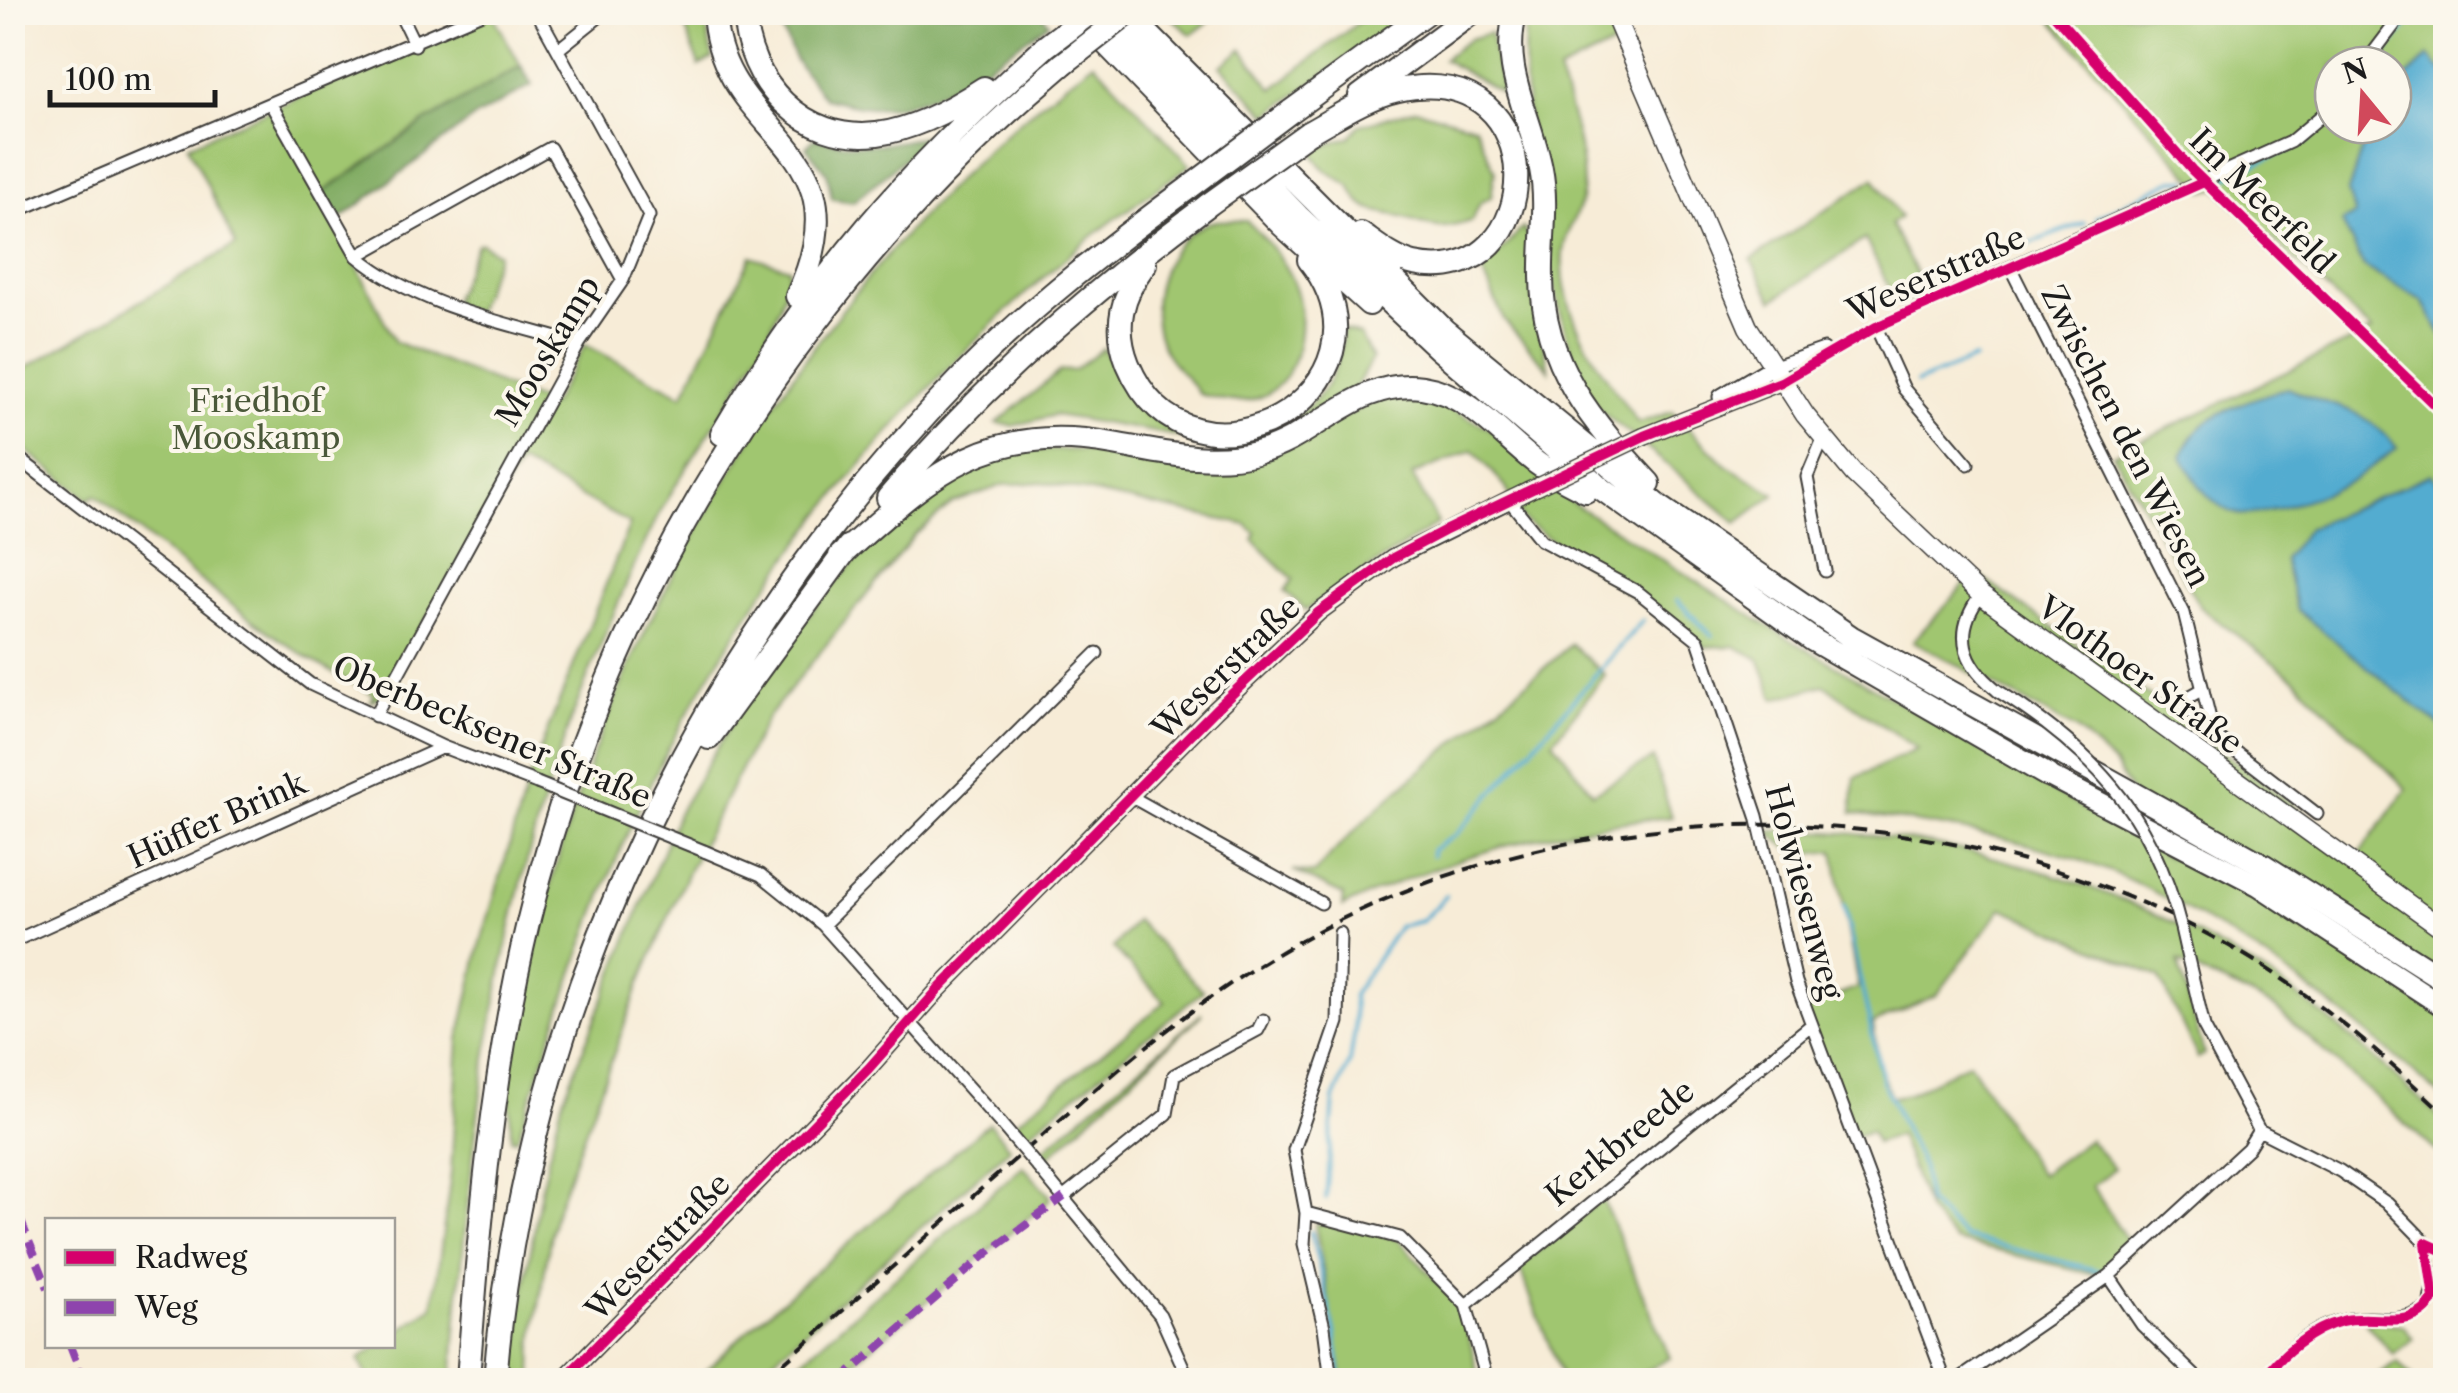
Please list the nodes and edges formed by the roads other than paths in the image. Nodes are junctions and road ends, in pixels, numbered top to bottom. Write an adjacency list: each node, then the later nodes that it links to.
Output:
1 (398, 12): 18 (street)
2 (484, 12): 18 (street)
3 (537, 12): 20 (street, Mooskamp)
4 (604, 12): 20 (street)
5 (714, 12): 35 (highway)
6 (744, 12): 21 (highway)
7 (1077, 12): 27 (highway)
8 (1090, 12): 21 (highway, bridge)
9 (1102, 12): 49 (highway)
10 (1128, 12): 44 (highway, bridge); 48 (highway)
11 (1146, 12): 29 (highway)
12 (1427, 12): 57 (highway, bridge)
13 (1473, 12): 24 (highway)
14 (1516, 12): 41 (highway)
15 (1612, 12): 36 (main road, Vlothoer Straße)
16 (2052, 12): 25 (street, Im Meerfeld)
17 (2404, 12): 19 (street)
18 (415, 45): 22 (street)
19 (2379, 45)
20 (560, 48): 32 (street, Mooskamp)
21 (1046, 48): 35 (highway)
22 (272, 106): 26 (street); 30 (street)
23 (2313, 123): 25 (street, Weserstraße)
24 (1308, 133): 28 (highway, bridge); 29 (highway)
25 (2204, 182): 31 (street, Weserstraße); 37 (street, Im Meerfeld)
26 (12, 213)
27 (1282, 225): 28 (highway); 42 (highway)
28 (1174, 231): 45 (highway)
29 (1360, 234): 41 (highway)
30 (357, 256): 32 (street); 34 (street)
31 (2010, 267): 33 (street, Weserstraße); 51 (street, Zwischen den Wiesen)
32 (622, 280): 34 (street, Mooskamp)
33 (1876, 326): 36 (street, Weserstraße); 40 (street)
34 (579, 344): 52 (street, Mooskamp)
35 (772, 349): 44 (highway)
36 (1777, 374): 38 (main road, Vlothoer Straße); 43 (street, Weserstraße, bridge)
37 (2446, 416)
38 (1823, 438): 46 (street); 47 (main road, Vlothoer Straße)
39 (12, 452): 52 (street, Oberbecksener Straße)
40 (1968, 464)
41 (1649, 483): 48 (highway)
42 (1586, 491): 45 (highway); 49 (highway)
43 (1509, 500): 56 (street, Weserstraße); 68 (street, Holwiesenweg)
44 (674, 538): 76 (highway)
45 (840, 556): 57 (highway)
46 (1825, 570)
47 (1981, 595): 61 (main road, Vlothoer Straße); 69 (street, bridge)
48 (1850, 638): 64 (highway)
49 (1812, 640): 55 (highway)
50 (1097, 653): 60 (street)
51 (2202, 689): 53 (street, Zwischen den Wiesen); 53 (street, Zwischen den Wiesen)
52 (375, 716): 54 (street, Oberbecksener Straße)
53 (2214, 736): 58 (street, Zwischen den Wiesen)
54 (443, 748): 60 (street, Oberbecksener Straße, bridge); 63 (street, Hüffer Brink)
55 (2048, 774): 65 (highway)
56 (1130, 796): 59 (street); 67 (street, Weserstraße)
57 (660, 800): 77 (highway)
58 (2317, 814)
59 (1321, 903)
60 (823, 925): 67 (street, Oberbecksener Straße)
61 (2446, 930)
62 (1340, 933): 71 (street)
63 (12, 942)
64 (2446, 982)
65 (2446, 1008)
66 (1263, 1020): 70 (street)
67 (909, 1021): 70 (street, Oberbecksener Straße, bridge); 78 (street, Weserstraße)
68 (1810, 1025): 75 (street, Kerkbreede); 82 (street, Holwiesenweg)
69 (2259, 1130): 72 (street); 74 (street)
70 (1064, 1197): 79 (street, Oberbecksener Straße)
71 (1306, 1213): 75 (street); 80 (street)
72 (2426, 1243): 73 (street); 85 (street)
73 (2446, 1252)
74 (2108, 1276): 83 (street); 84 (street)
75 (1466, 1305): 81 (street)
76 (468, 1380)
77 (495, 1380)
78 (562, 1380)
79 (1189, 1380)
80 (1331, 1380)
81 (1487, 1380)
82 (1945, 1380)
83 (1958, 1380)
84 (2198, 1380)
85 (2262, 1380)

